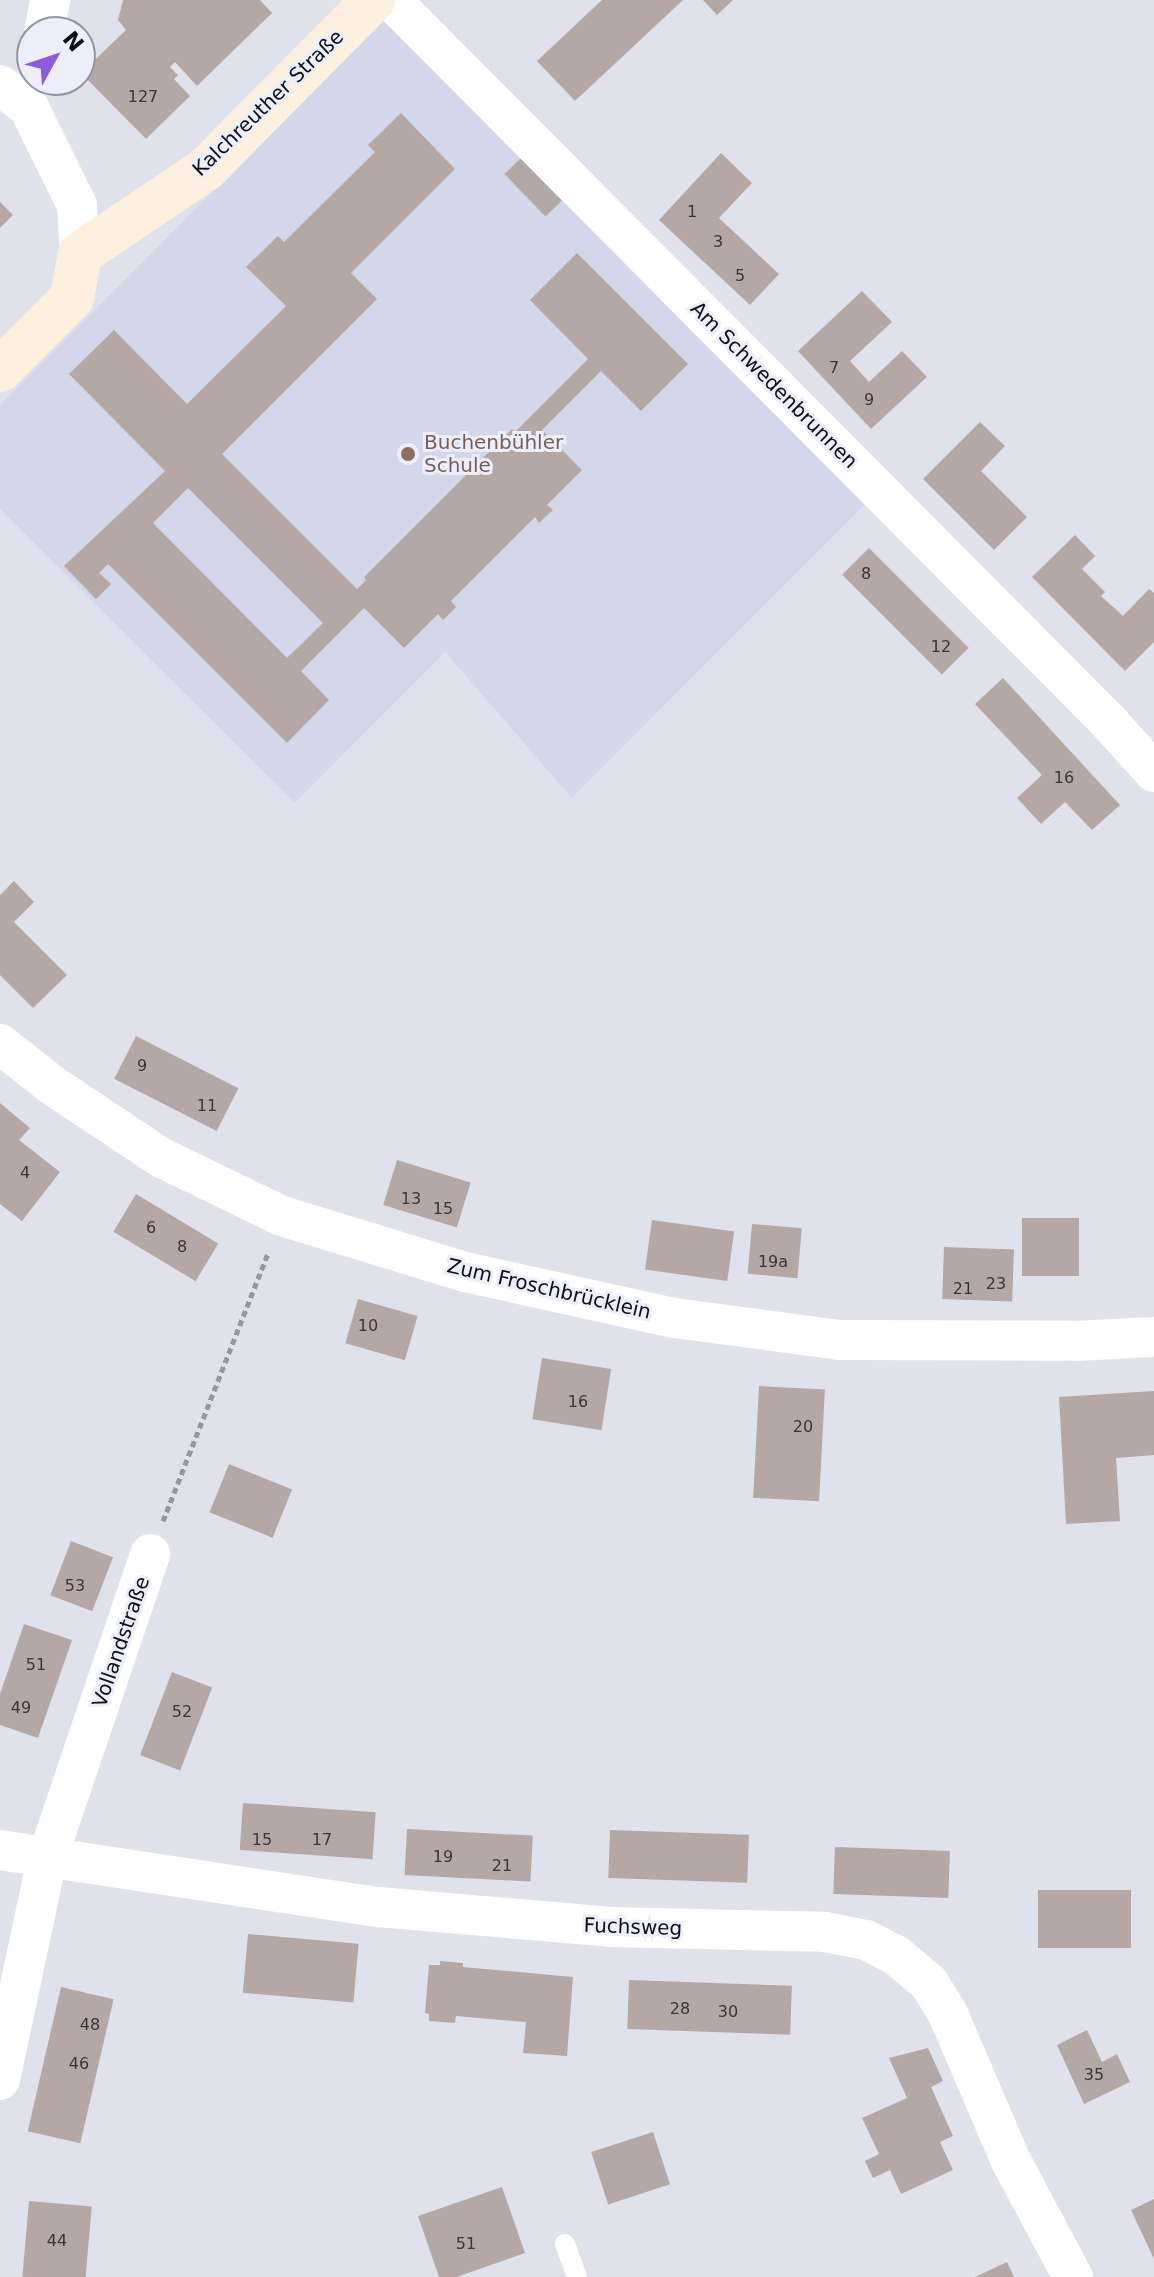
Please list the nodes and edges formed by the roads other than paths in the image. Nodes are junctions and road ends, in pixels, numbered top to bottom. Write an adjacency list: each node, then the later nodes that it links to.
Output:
1 (373, 0): 4 (street, Kalchreuther Straße)
2 (391, 0): 6 (street, Am Schwedenbrunnen)
3 (23, 96): 4 (street)
4 (80, 254): 5 (street)
5 (0, 370)
6 (1154, 772)
7 (0, 1044): 8 (street, Zum Froschbrücklein)
8 (1154, 1337)
9 (150, 1554): 11 (street, Vollandstraße)
10 (0, 1850): 11 (street, Fuchsweg)
11 (47, 1859): 12 (street, Vollandstraße); 15 (street, Fuchsweg)
12 (0, 2080)
13 (565, 2244): 14 (lane)
14 (577, 2277)
15 (1073, 2277)

